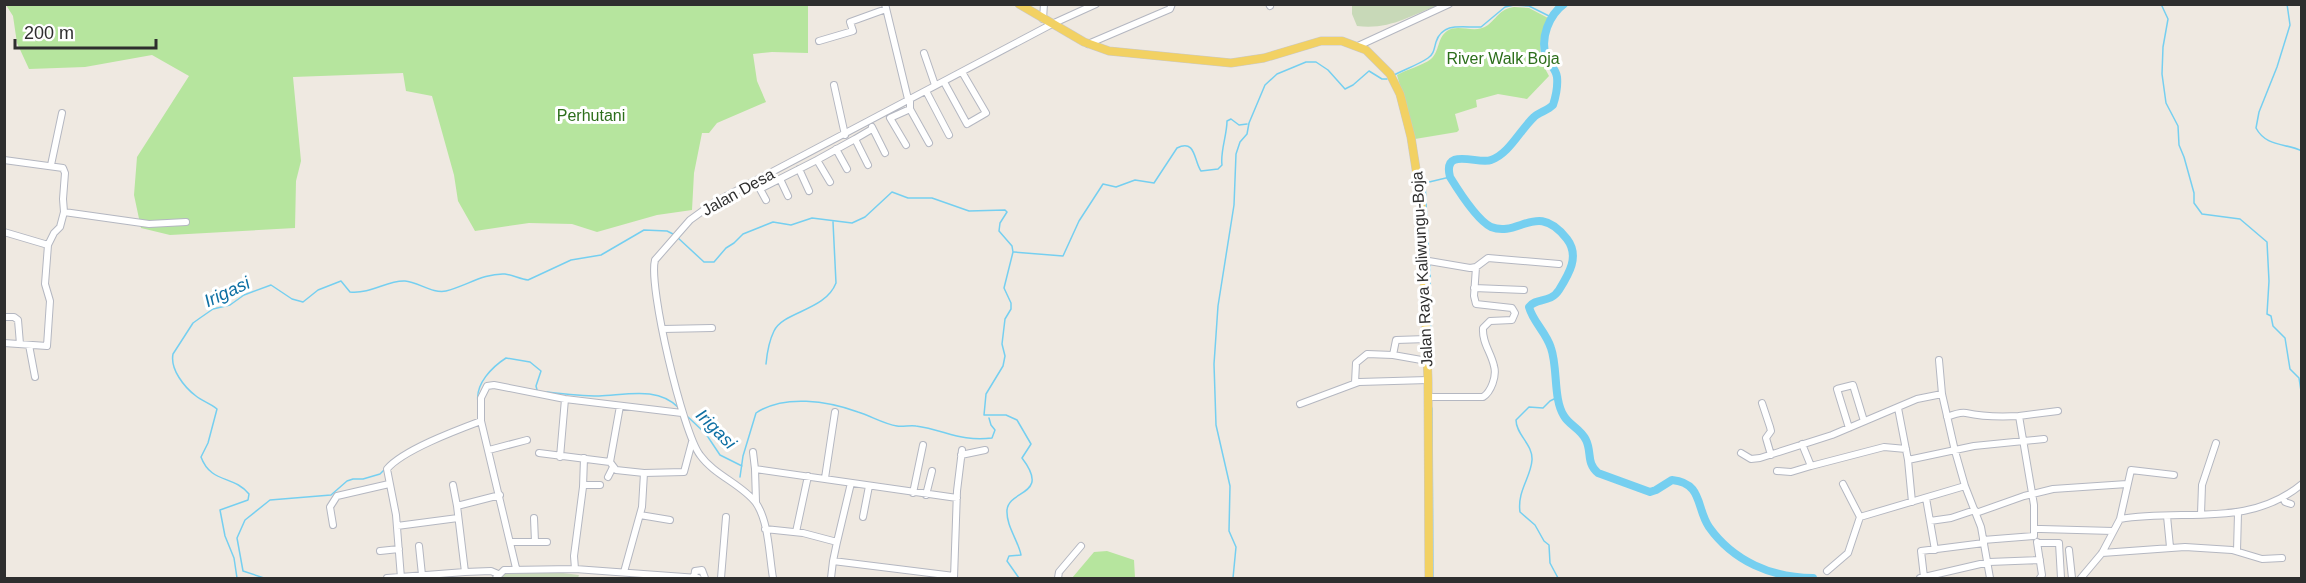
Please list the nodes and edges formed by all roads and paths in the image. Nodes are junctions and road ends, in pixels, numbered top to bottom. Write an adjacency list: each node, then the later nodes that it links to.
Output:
1 (1019, 4): 9 (main road, Jalan Raya Kaliwungu-Boja)
2 (1044, 4): 9 (street)
3 (1078, 4): 8 (street)
4 (1096, 4): 8 (street, Jalan Desa)
5 (1172, 4): 12 (street)
6 (1449, 4): 13 (street)
7 (885, 7): 11 (street); 20 (street)
8 (1078, 12): 10 (street, Jalan Desa)
9 (1043, 18): 10 (main road, Jalan Raya Kaliwungu-Boja)
10 (1052, 24): 12 (main road, Jalan Raya Kaliwungu-Boja); 15 (street, Jalan Desa)
11 (819, 41)
12 (1088, 44): 13 (main road, Jalan Raya Kaliwungu-Boja)
13 (1358, 46): 49 (main road, Jalan Raya Kaliwungu-Boja)
14 (924, 53): 17 (street)
15 (962, 72): 16 (street, Jalan Desa); 16 (street)
16 (944, 82): 17 (street, Jalan Desa)
17 (935, 85): 19 (street, Jalan Desa)
18 (834, 86): 25 (street)
19 (926, 92): 20 (street, Jalan Desa); 26 (street)
20 (909, 99): 21 (street); 23 (street, Jalan Desa)
21 (910, 109): 28 (street); 29 (street)
22 (62, 113): 34 (street)
23 (872, 119): 24 (street); 25 (street, Jalan Desa)
24 (872, 129): 27 (street); 31 (street)
25 (845, 135): 40 (street, Jalan Desa)
26 (949, 135)
27 (855, 139): 30 (street); 35 (street)
28 (929, 143)
29 (906, 145)
30 (836, 149): 33 (street); 37 (street)
31 (885, 153)
32 (4, 160): 34 (street)
33 (817, 160): 36 (street); 39 (street)
34 (51, 165): 45 (street)
35 (868, 165)
36 (799, 169): 38 (street); 42 (street)
37 (847, 169)
38 (780, 179): 41 (street); 43 (street)
39 (830, 182)
40 (753, 183): 41 (street); 55 (street, Jalan Desa)
41 (760, 189): 44 (street)
42 (810, 191)
43 (788, 196)
44 (766, 200)
45 (64, 212): 46 (street); 48 (street)
46 (186, 222)
47 (4, 232): 48 (street)
48 (48, 245): 60 (street)
49 (1428, 261): 51 (street); 57 (main road, Jalan Raya Kaliwungu-Boja)
50 (1559, 264): 51 (street)
51 (1476, 267): 52 (street)
52 (1474, 288): 53 (street); 68 (street)
53 (1524, 290)
54 (4, 317): 59 (street)
55 (663, 328): 56 (street); 74 (street, Jalan Desa)
56 (711, 328)
57 (1425, 339): 61 (street); 63 (main road, Jalan Raya Kaliwungu-Boja)
58 (4, 343): 59 (street)
59 (20, 344): 60 (street)
60 (29, 345): 64 (street)
61 (1393, 355): 63 (street); 66 (street)
62 (1939, 360): 67 (street)
63 (1426, 361): 65 (main road, Jalan Raya Kaliwungu-Boja)
64 (35, 377)
65 (1426, 380): 66 (street); 68 (main road, Jalan Raya Kaliwungu-Boja)
66 (1355, 383): 71 (street)
67 (1942, 394): 73 (street); 78 (street)
68 (1431, 397): 190 (main road, Jalan Raya Kaliwungu-Boja)
69 (565, 399): 72 (street); 79 (street); 97 (street)
70 (1762, 403): 96 (street)
71 (1300, 404)
72 (620, 406): 74 (street); 100 (street)
73 (1898, 408): 80 (street); 89 (street)
74 (681, 411): 85 (street, Jalan Desa)
75 (2058, 411): 77 (street)
76 (835, 412): 109 (street)
77 (2019, 416): 78 (street); 84 (street)
78 (1947, 417): 92 (street)
79 (481, 421): 90 (street); 111 (street)
80 (1864, 421): 81 (street); 81 (street)
81 (1849, 428): 87 (street)
82 (2044, 439): 84 (street)
83 (527, 440): 90 (street)
84 (2021, 441): 92 (street); 121 (street)
85 (692, 442): 105 (street); 128 (street, Jalan Desa)
86 (2216, 443): 133 (street)
87 (1802, 444): 96 (street); 101 (street)
88 (923, 445): 120 (street)
89 (1906, 449): 99 (street); 101 (street)
90 (489, 450): 122 (street)
91 (985, 450): 125 (street)
92 (1955, 451): 99 (street); 119 (street)
93 (753, 452): 102 (street)
94 (539, 453): 97 (street)
95 (1741, 453): 96 (street)
96 (1771, 455)
97 (560, 457): 98 (street)
98 (584, 458): 100 (street); 112 (street)
99 (1908, 460): 127 (street)
100 (612, 465): 105 (street); 108 (street)
101 (1811, 465): 104 (street)
102 (755, 468): 107 (street); 128 (street)
103 (932, 471): 123 (street)
104 (1777, 471)
105 (645, 473): 134 (street)
106 (2174, 475): 114 (street)
107 (808, 476): 109 (street); 148 (street)
108 (608, 477)
109 (825, 478): 110 (street)
110 (851, 483): 118 (street); 154 (street)
111 (389, 484): 144 (street); 145 (street)
112 (583, 484): 117 (street); 170 (street)
113 (1843, 484): 138 (street)
114 (2127, 484): 121 (street); 141 (street)
115 (2301, 484): 124 (street)
116 (453, 485): 130 (street)
117 (600, 485)
118 (869, 486): 120 (street); 137 (street)
119 (1965, 486): 126 (street); 131 (street)
120 (914, 493): 123 (street)
121 (2031, 494): 131 (street); 149 (street)
122 (500, 495): 130 (street); 151 (street)
123 (927, 495): 125 (street)
124 (2283, 497): 129 (street); 132 (street)
125 (957, 498): 180 (street)
126 (1926, 498): 127 (street); 143 (street)
127 (1912, 502): 138 (street)
128 (756, 503): 146 (street)
129 (2290, 504)
130 (456, 506): 139 (street)
131 (1975, 512): 143 (street); 150 (street)
132 (2238, 513): 133 (street); 163 (street)
133 (2201, 514): 135 (street)
134 (640, 515): 142 (street); 173 (street)
135 (2167, 516): 141 (street); 158 (street)
136 (726, 517): 186 (street)
137 (863, 517)
138 (1860, 517): 171 (street)
139 (458, 518): 145 (street); 172 (street)
140 (534, 518): 152 (street)
141 (2120, 519): 147 (street)
142 (670, 520)
143 (1930, 521): 160 (street)
144 (333, 525)
145 (397, 526): 159 (street)
146 (765, 529): 148 (street); 187 (street)
147 (2113, 531): 149 (street); 164 (street)
148 (796, 532): 154 (street)
149 (2034, 533): 150 (street); 155 (street)
150 (1984, 541): 160 (street); 168 (street)
151 (510, 542): 152 (street); 169 (street)
152 (535, 542): 153 (street)
153 (547, 542)
154 (837, 542): 167 (street)
155 (2038, 543): 166 (street); 193 (street)
156 (419, 546): 174 (street)
157 (1081, 546): 189 (street)
158 (2170, 547): 163 (street); 164 (street)
159 (399, 549): 162 (street); 181 (street)
160 (1935, 550): 183 (street)
161 (2069, 550): 194 (street)
162 (380, 551)
163 (2237, 551): 165 (street)
164 (2102, 553): 195 (street)
165 (2282, 558)
166 (2040, 560): 168 (street); 192 (street)
167 (833, 561): 177 (street); 188 (street)
168 (1988, 563): 178 (street); 191 (street)
169 (516, 568): 170 (street); 176 (street)
170 (575, 570): 175 (street)
171 (1827, 571)
172 (465, 572): 174 (street); 176 (street)
173 (624, 572): 175 (street); 179 (street)
174 (422, 575): 181 (street)
175 (600, 575)
176 (497, 576)
177 (926, 576): 180 (street)
178 (1945, 576): 183 (street)
179 (661, 577): 182 (street)
180 (954, 577)
181 (401, 578): 184 (street)
182 (696, 578): 185 (street)
183 (1922, 578)
184 (387, 579)
185 (705, 579)
186 (721, 579)
187 (773, 579)
188 (831, 579)
189 (1058, 579)
190 (1429, 579)
191 (1990, 579)
192 (2040, 579)
193 (2061, 579)
194 (2072, 579)
195 (2081, 579)

